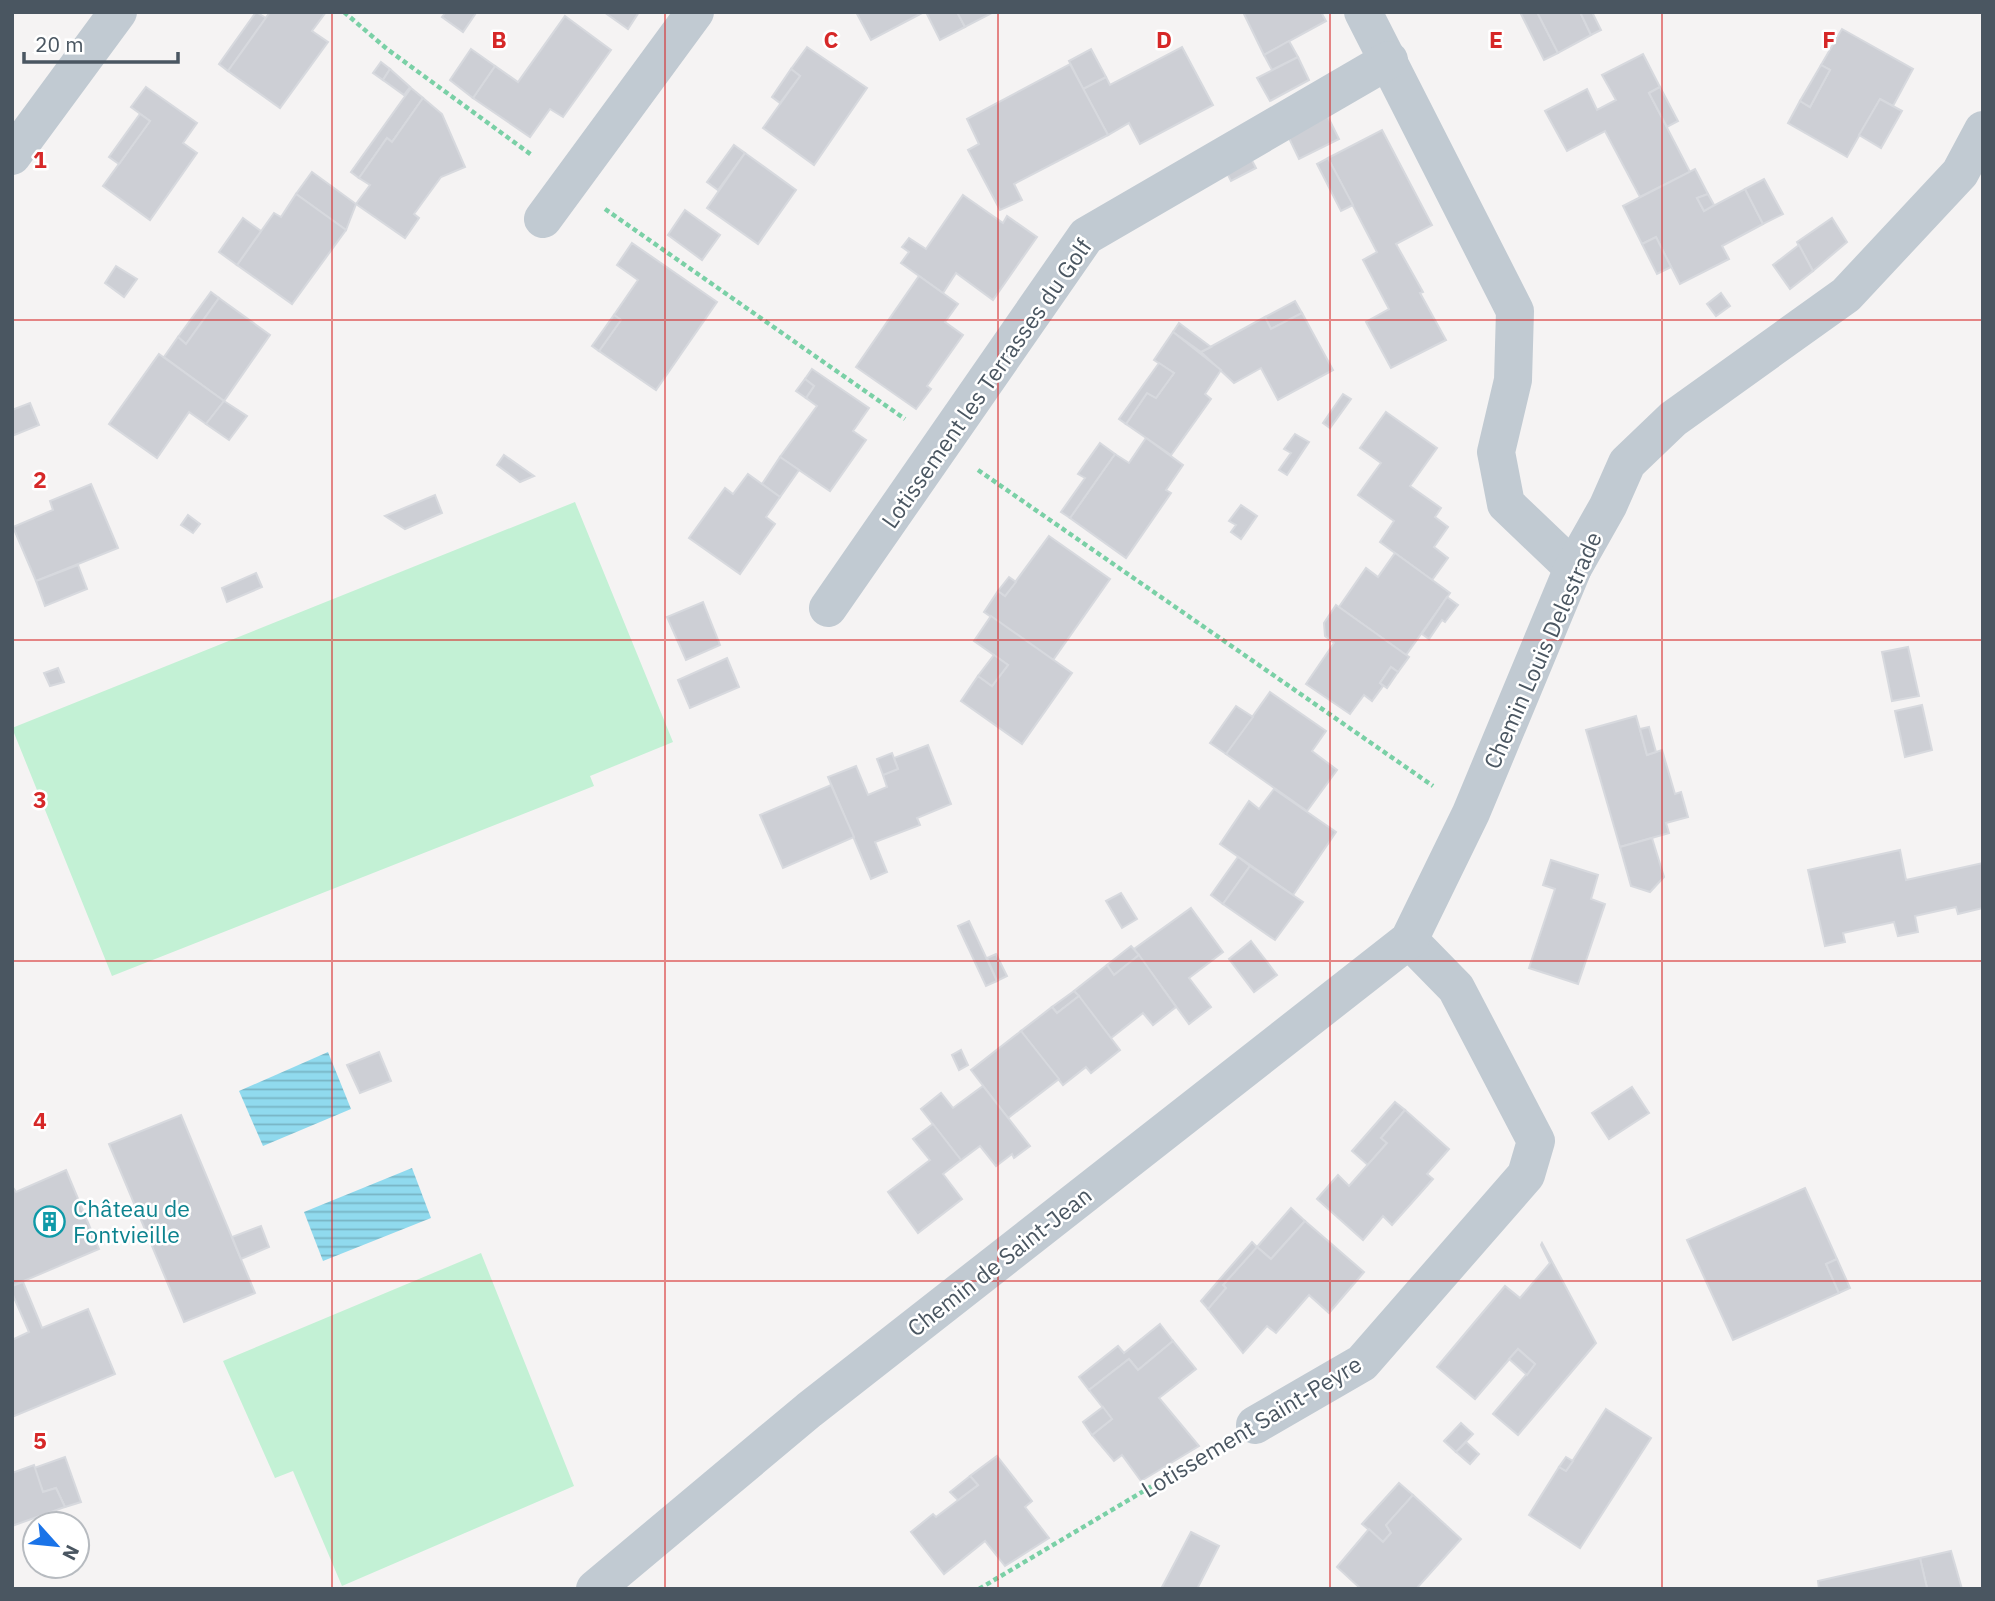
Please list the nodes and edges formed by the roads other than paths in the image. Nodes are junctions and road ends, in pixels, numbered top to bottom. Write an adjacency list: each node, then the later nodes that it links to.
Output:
1 (118, 12): 6 (street)
2 (695, 12): 7 (street)
3 (1363, 12): 4 (street)
4 (1389, 60): 8 (street); 9 (street, Lotissement les Terrasses du Golf)
5 (1983, 130): 8 (street, Chemin Louis Delestrade)
6 (12, 156)
7 (543, 219)
8 (1573, 568): 10 (street, Chemin Louis Delestrade)
9 (828, 608)
10 (1409, 940): 11 (street, Lotissement Saint-Peyre); 12 (street, Chemin de Saint-Jean)
11 (1255, 1425)
12 (595, 1589)

